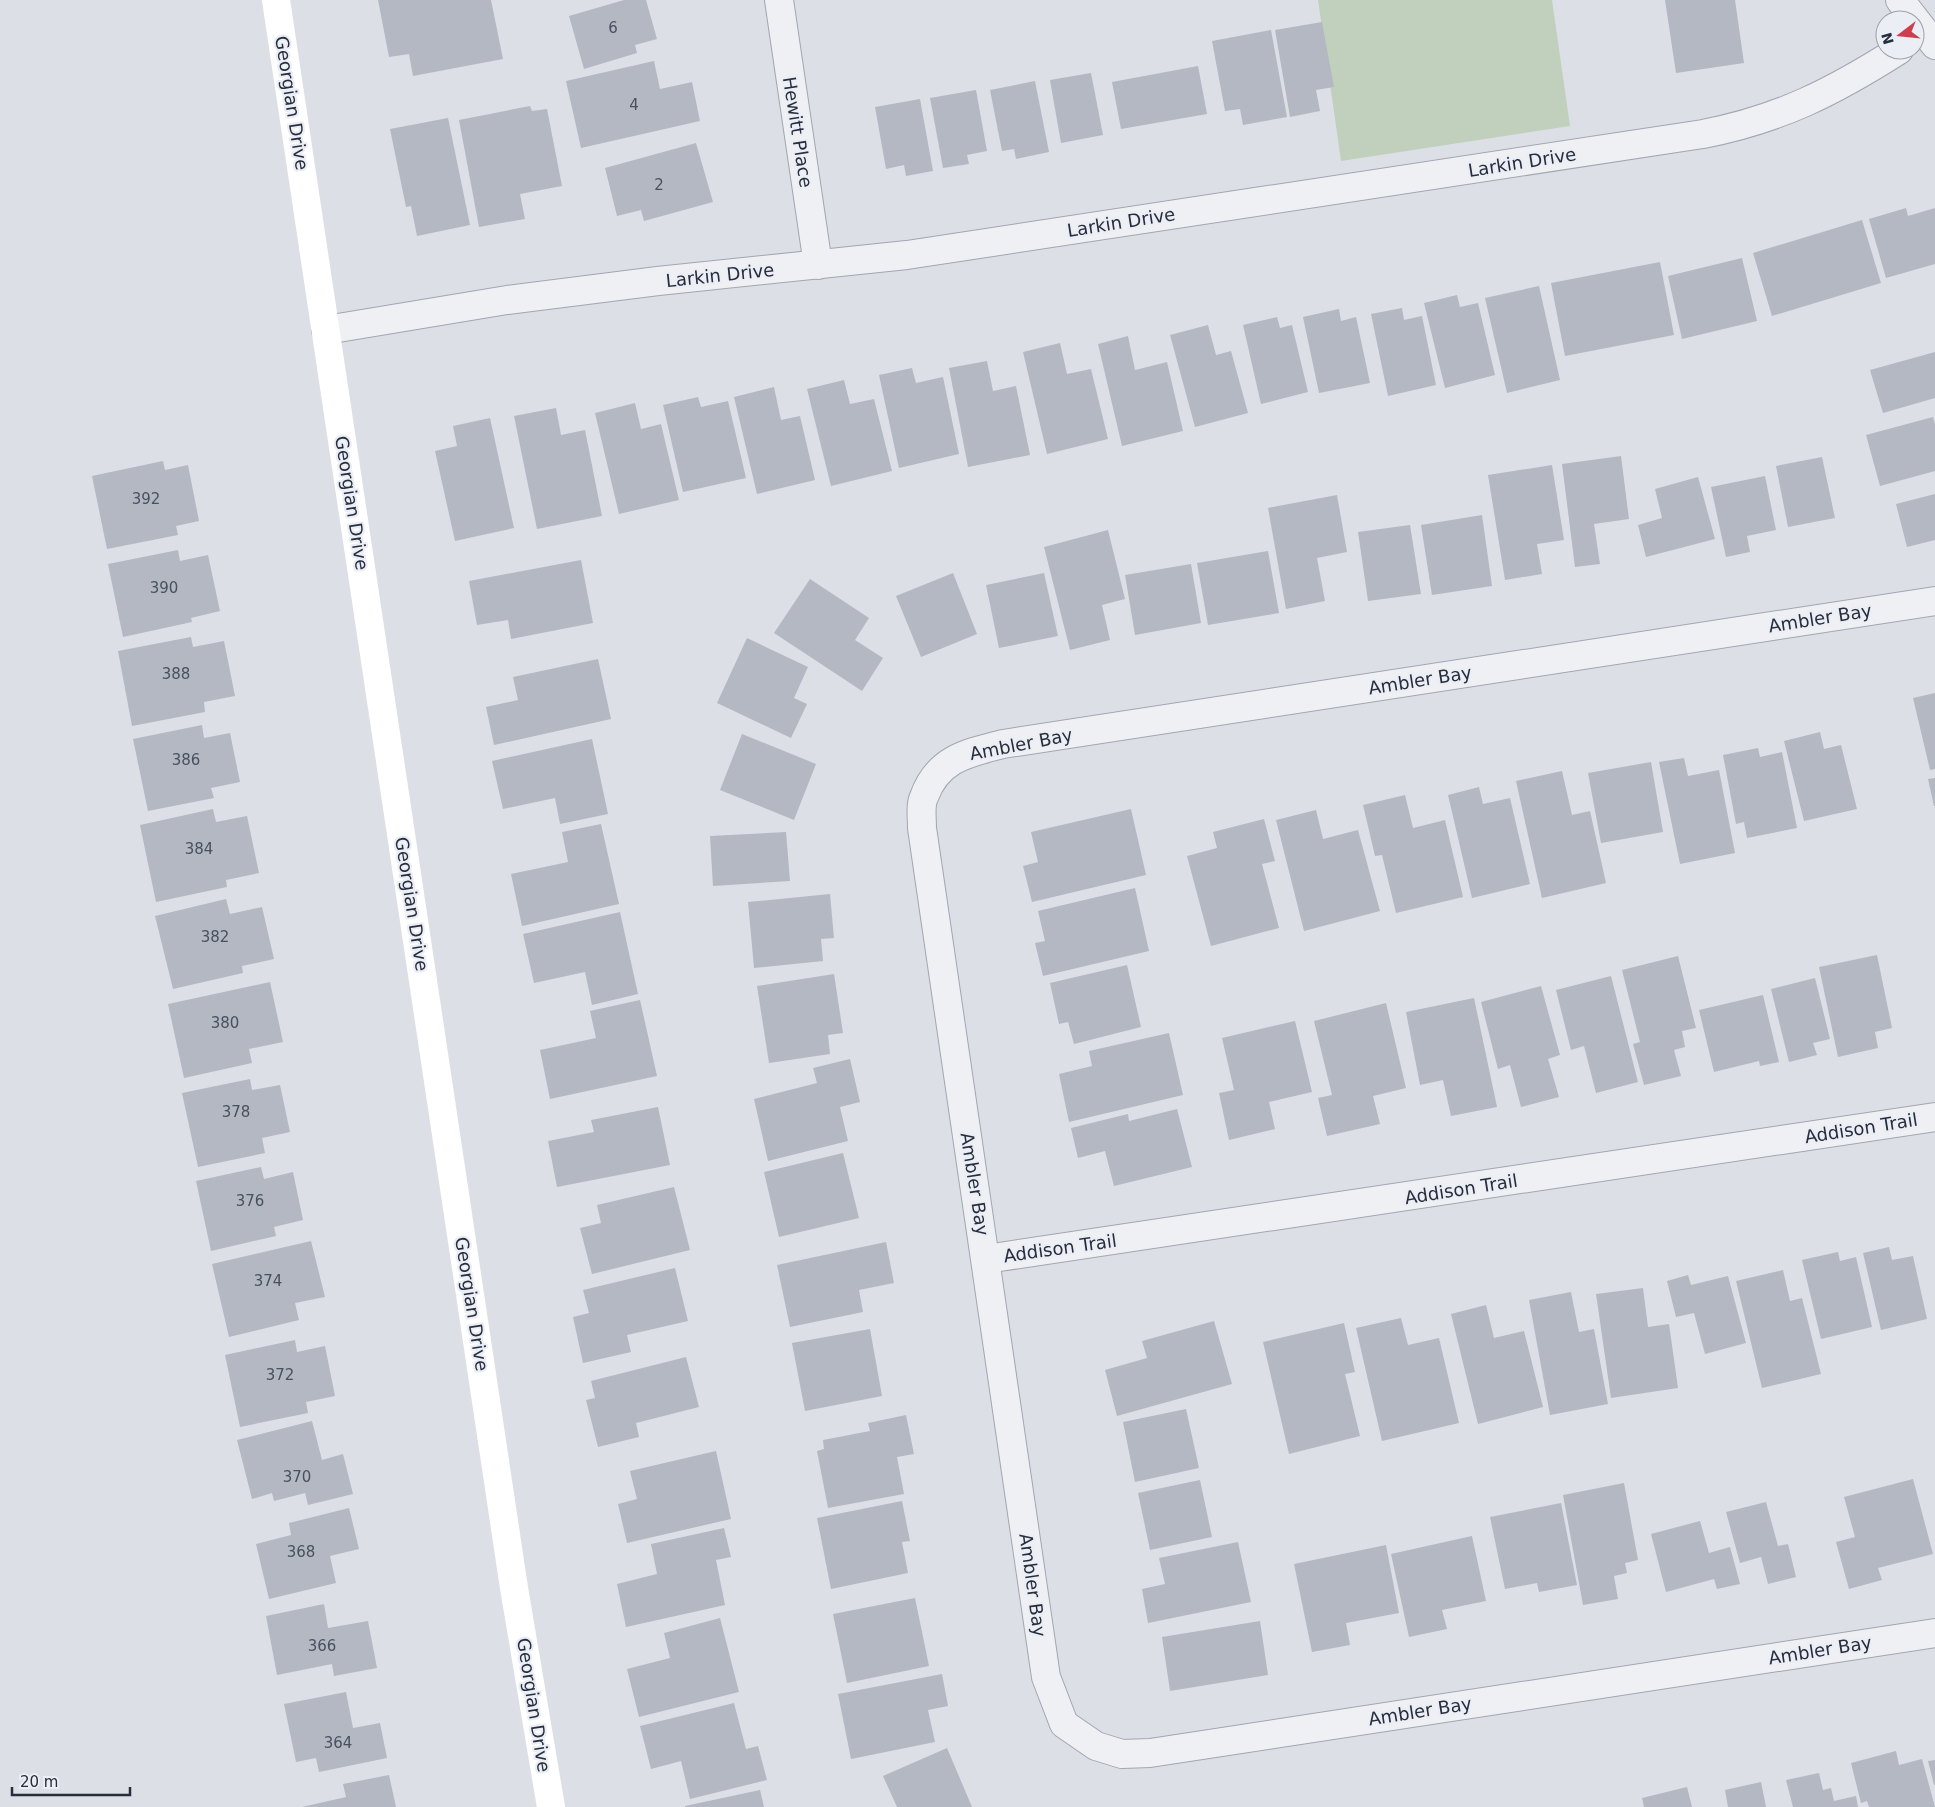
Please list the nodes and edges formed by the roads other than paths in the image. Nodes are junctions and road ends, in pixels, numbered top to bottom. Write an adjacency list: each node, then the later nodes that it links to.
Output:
1 (276, 0): 7 (main road, Georgian Drive)
2 (779, 0): 6 (street, Hewitt Place)
3 (1900, 0): 4 (street)
4 (1927, 35)
5 (1881, 60): 6 (street, Larkin Drive)
6 (818, 265): 7 (street, Larkin Drive)
7 (326, 330): 12 (main road, Georgian Drive)
8 (1935, 601): 10 (street, Ambler Bay)
9 (1935, 1117): 10 (street, Addison Trail)
10 (986, 1259): 11 (street, Ambler Bay)
11 (1935, 1633)
12 (551, 1807)

